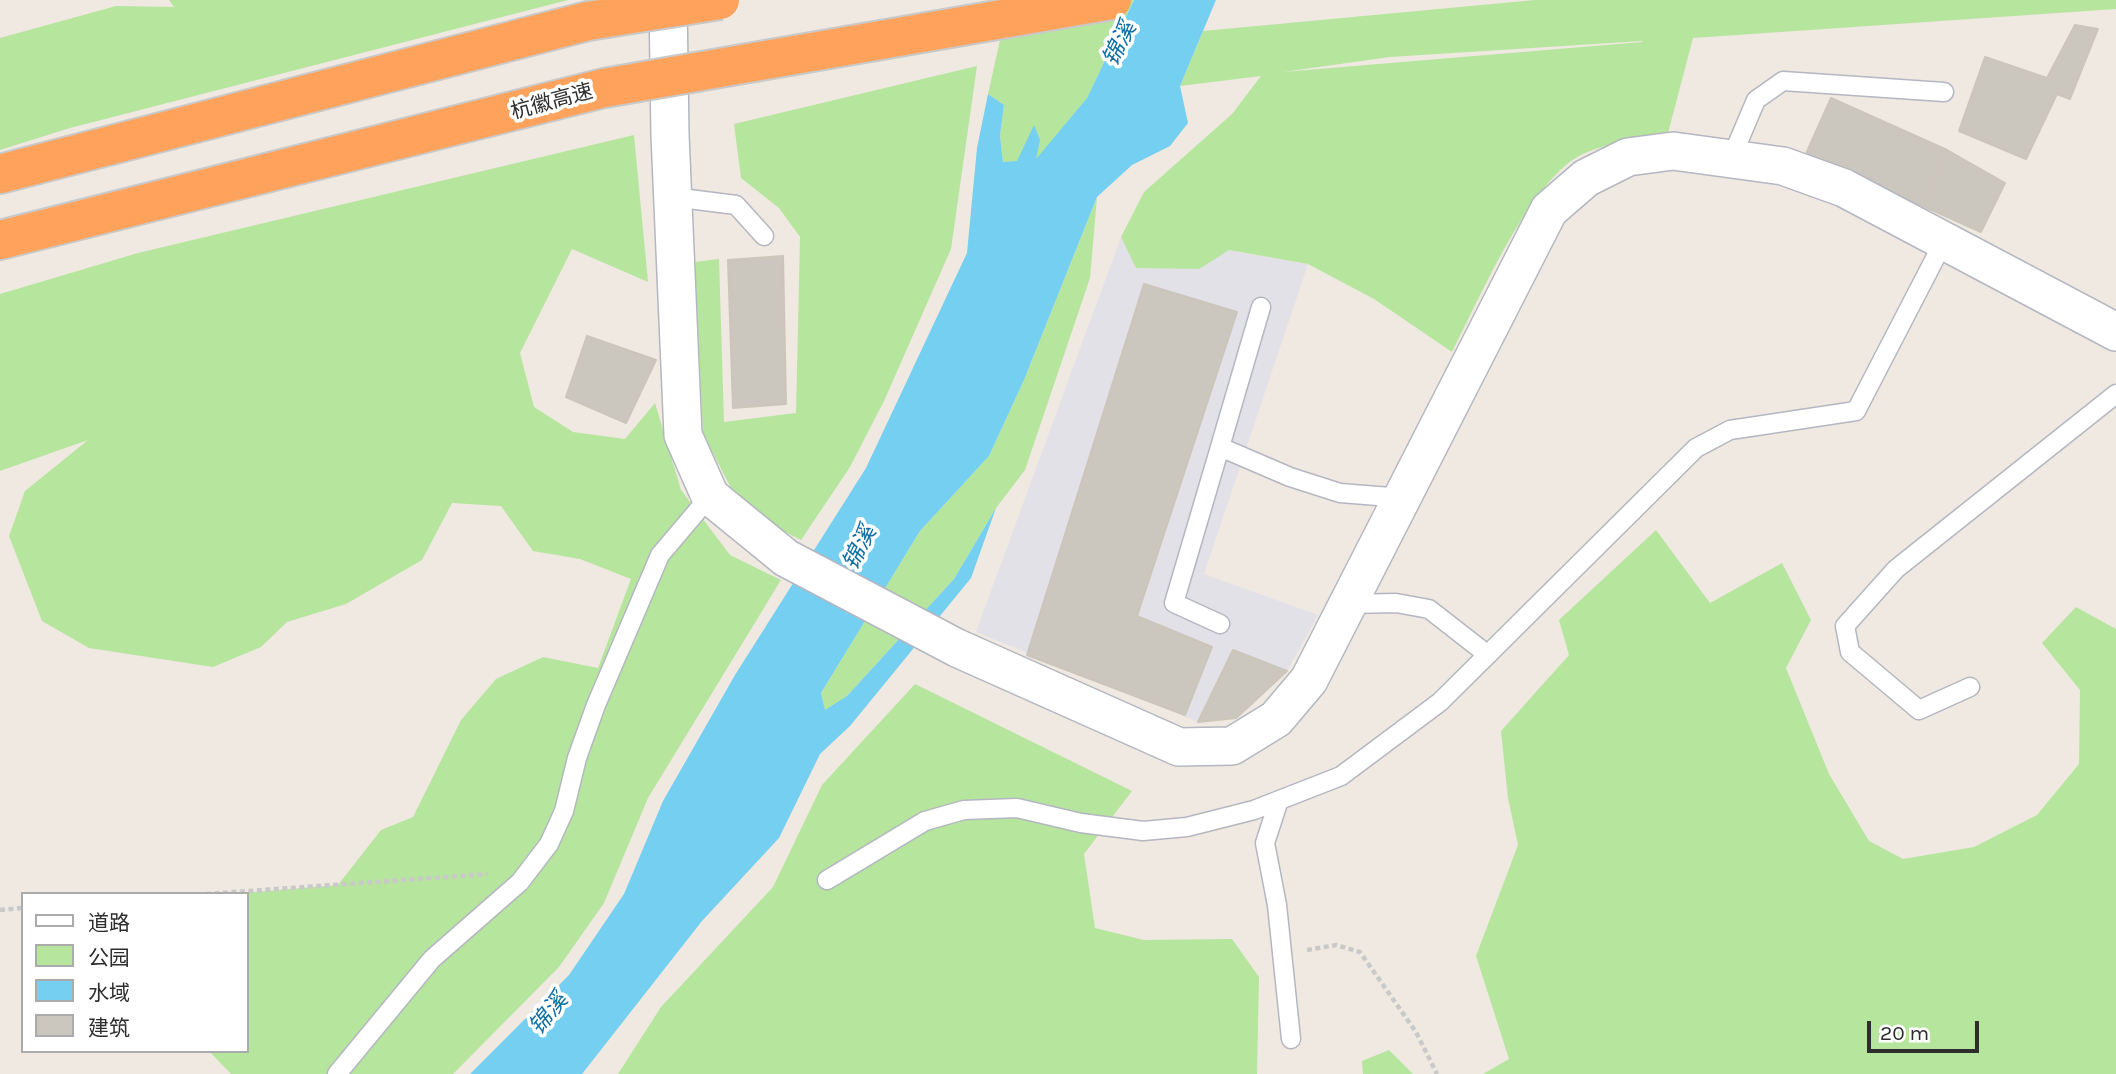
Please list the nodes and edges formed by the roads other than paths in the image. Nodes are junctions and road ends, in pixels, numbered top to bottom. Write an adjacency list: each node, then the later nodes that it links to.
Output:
1 (668, 0): 7 (street)
2 (720, 0): 6 (highway, bridge)
3 (1112, 0): 9 (highway, 杭徽高速, bridge)
4 (1944, 92): 5 (lane)
5 (1731, 159): 10 (street); 16 (street)
6 (0, 174)
7 (673, 197): 8 (lane); 15 (street)
8 (764, 236)
9 (0, 240)
10 (1944, 241): 12 (street); 19 (lane)
11 (1261, 307): 14 (lane)
12 (2116, 332)
13 (2116, 394): 20 (lane)
14 (1220, 447): 16 (lane); 18 (lane)
15 (710, 496): 17 (street); 24 (lane)
16 (1403, 498): 17 (street)
17 (1349, 604): 19 (lane)
18 (1220, 624)
19 (1488, 655): 21 (lane)
20 (1970, 687)
21 (1279, 800): 22 (lane); 23 (lane)
22 (827, 880)
23 (1292, 1039)
24 (338, 1074)

